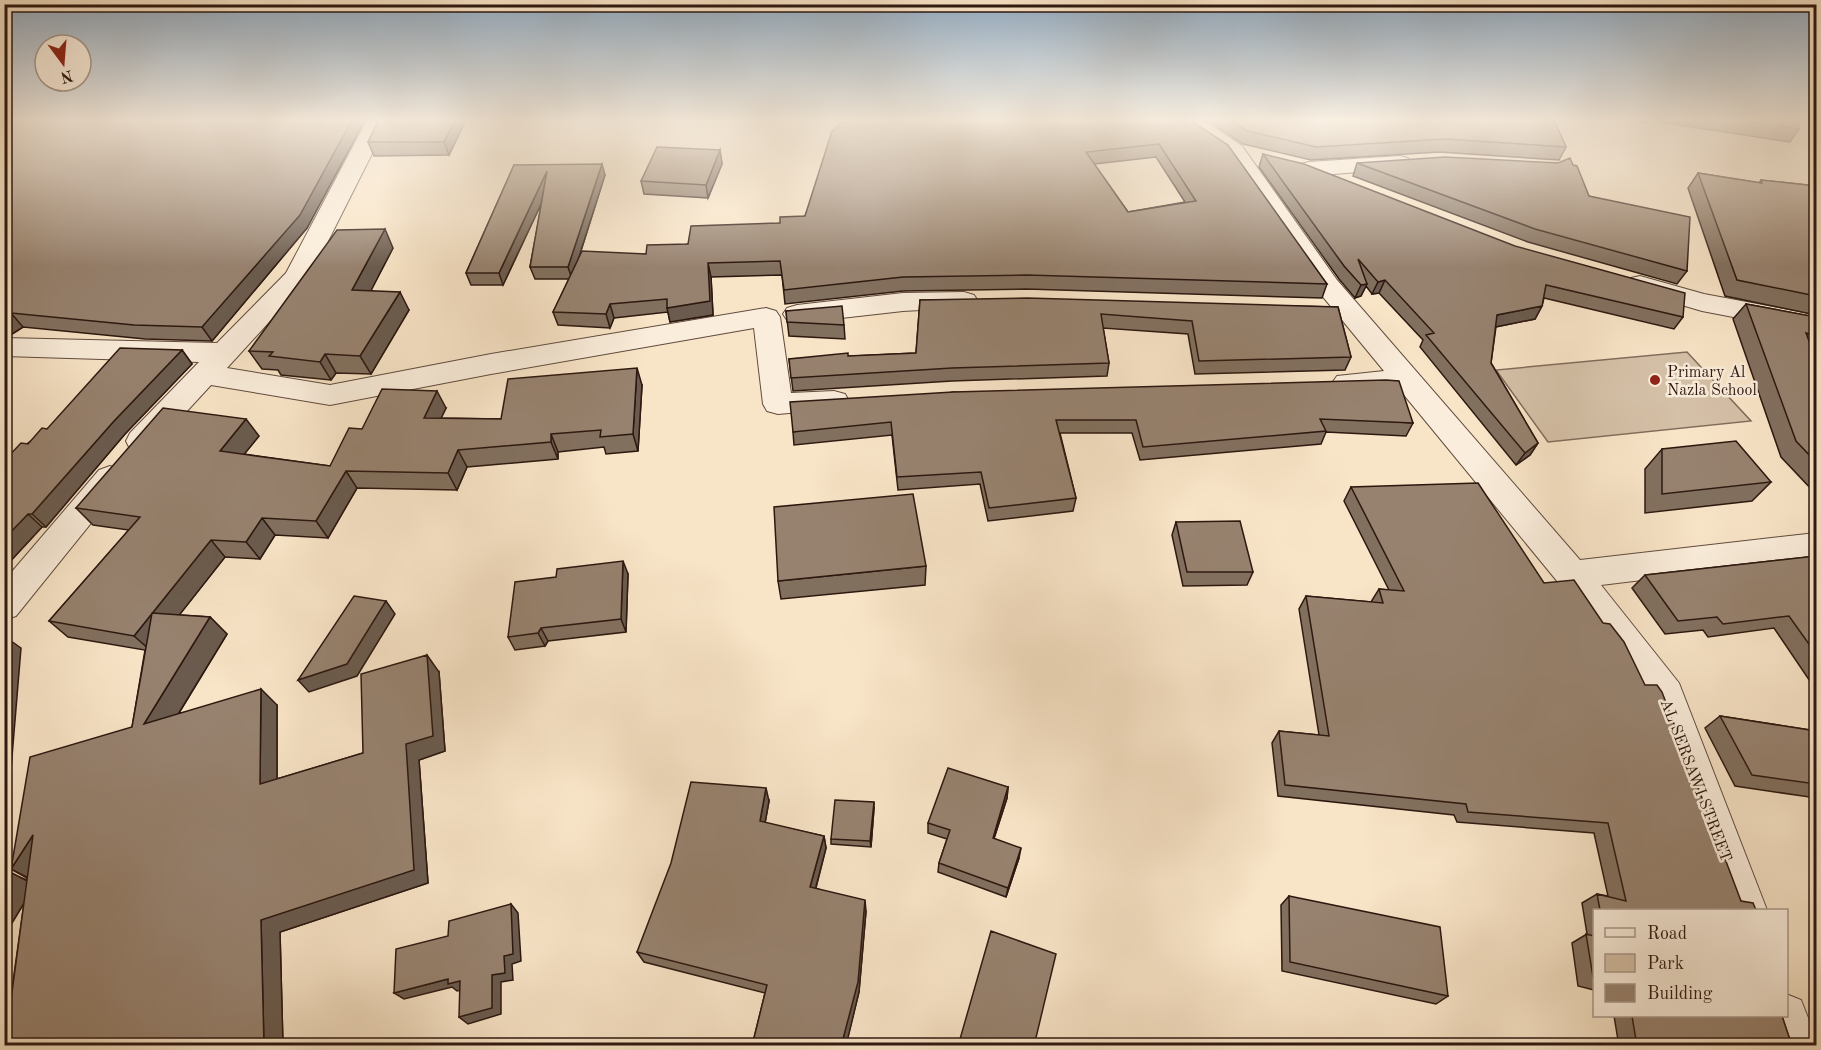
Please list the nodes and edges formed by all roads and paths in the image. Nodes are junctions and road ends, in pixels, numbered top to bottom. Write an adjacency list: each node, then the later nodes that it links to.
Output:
1 (353, 169): 12 (street)
2 (1246, 169): 7 (street, AL SERSAWI STREET)
3 (1302, 169): 4 (street)
4 (1363, 190)
5 (1622, 279): 10 (street)
6 (992, 301): 9 (street)
7 (1350, 310): 8 (street); 14 (street, AL SERSAWI STREET)
8 (1313, 311)
9 (765, 317): 13 (street); 16 (street)
10 (1816, 324)
11 (4, 347): 12 (street)
12 (224, 353): 13 (street)
13 (203, 374): 19 (street)
14 (1406, 380): 15 (street); 18 (street, AL SERSAWI STREET)
15 (1323, 384)
16 (859, 399)
17 (1816, 546): 18 (street)
18 (1582, 587): 20 (street, AL SERSAWI STREET)
19 (4, 606)
20 (1746, 909)
21 (1785, 1017): 22 (street)
22 (1796, 1046)

